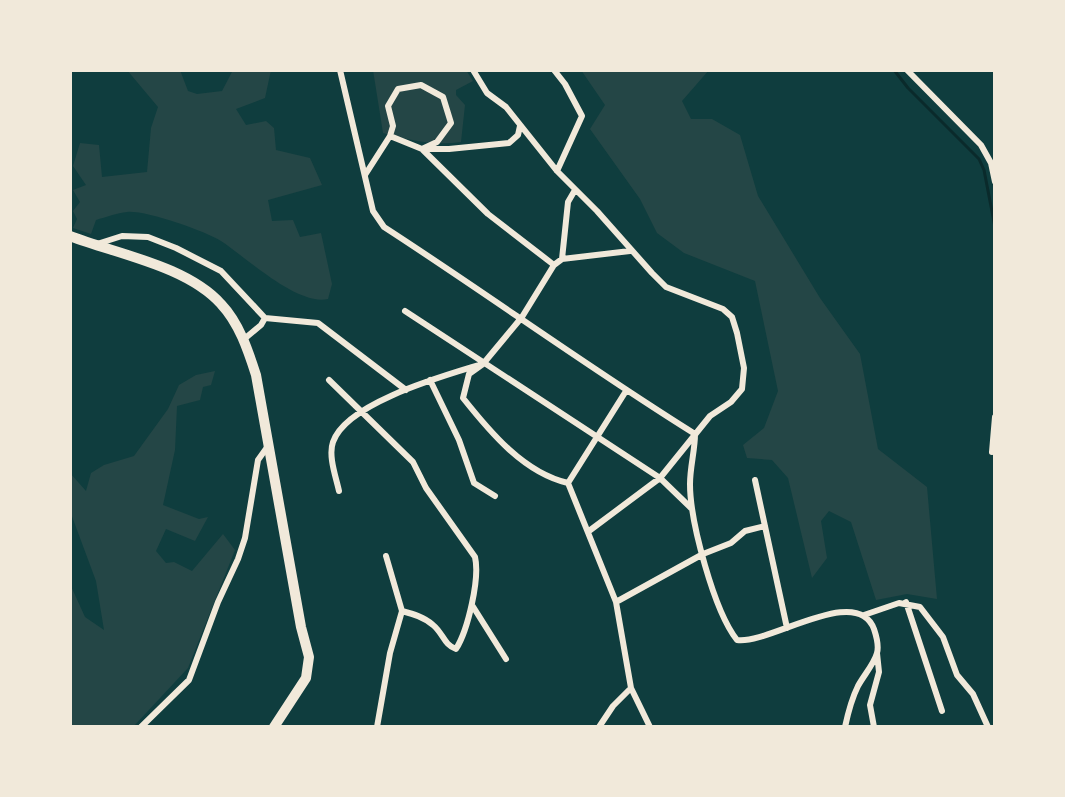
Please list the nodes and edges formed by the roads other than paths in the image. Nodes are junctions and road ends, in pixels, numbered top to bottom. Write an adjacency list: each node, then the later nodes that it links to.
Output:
1 (340, 70): 9 (street)
2 (473, 70): 5 (street)
3 (554, 70): 8 (street)
4 (907, 70): 10 (street)
5 (520, 126): 7 (street); 8 (street)
6 (390, 136): 7 (street); 7 (street); 9 (street)
7 (422, 149): 16 (street)
8 (557, 171): 11 (street)
9 (364, 175): 18 (street)
10 (995, 182)
11 (575, 190): 14 (street); 15 (street)
12 (70, 236): 13 (main road)
13 (93, 245): 19 (street); 20 (main road)
14 (630, 251): 15 (street); 28 (street)
15 (562, 259): 16 (street)
16 (554, 265): 18 (street)
17 (405, 311): 21 (street)
18 (522, 317): 21 (street); 25 (street)
19 (265, 318): 20 (street); 24 (street)
20 (243, 340): 30 (main road)
21 (483, 364): 23 (street); 29 (street); 34 (street)
22 (329, 380): 26 (street)
23 (430, 380): 24 (street); 36 (street)
24 (407, 390): 26 (street)
25 (626, 391): 28 (street); 29 (street)
26 (361, 410): 35 (street); 44 (street)
27 (995, 417): 31 (street)
28 (695, 434): 32 (street); 37 (street)
29 (596, 435): 32 (street); 34 (street)
30 (269, 444): 52 (street); 53 (main road)
31 (992, 452)
32 (660, 478): 37 (street); 39 (street)
33 (755, 480): 38 (street)
34 (568, 483): 39 (street)
35 (339, 491)
36 (495, 496)
37 (692, 509): 40 (street)
38 (765, 526): 40 (street); 47 (street)
39 (589, 531): 42 (street)
40 (703, 554): 42 (street); 47 (street)
41 (386, 556): 45 (street)
42 (616, 602): 50 (street)
43 (906, 602): 46 (street); 51 (street); 59 (street)
44 (472, 605): 45 (street); 49 (street)
45 (402, 611): 54 (street)
46 (864, 615): 47 (street); 48 (street)
47 (787, 628)
48 (877, 653): 57 (street); 58 (street)
49 (506, 659)
50 (631, 688): 55 (street); 56 (street)
51 (942, 711)
52 (141, 727)
53 (274, 727)
54 (377, 727)
55 (599, 727)
56 (650, 727)
57 (845, 727)
58 (874, 727)
59 (988, 727)

